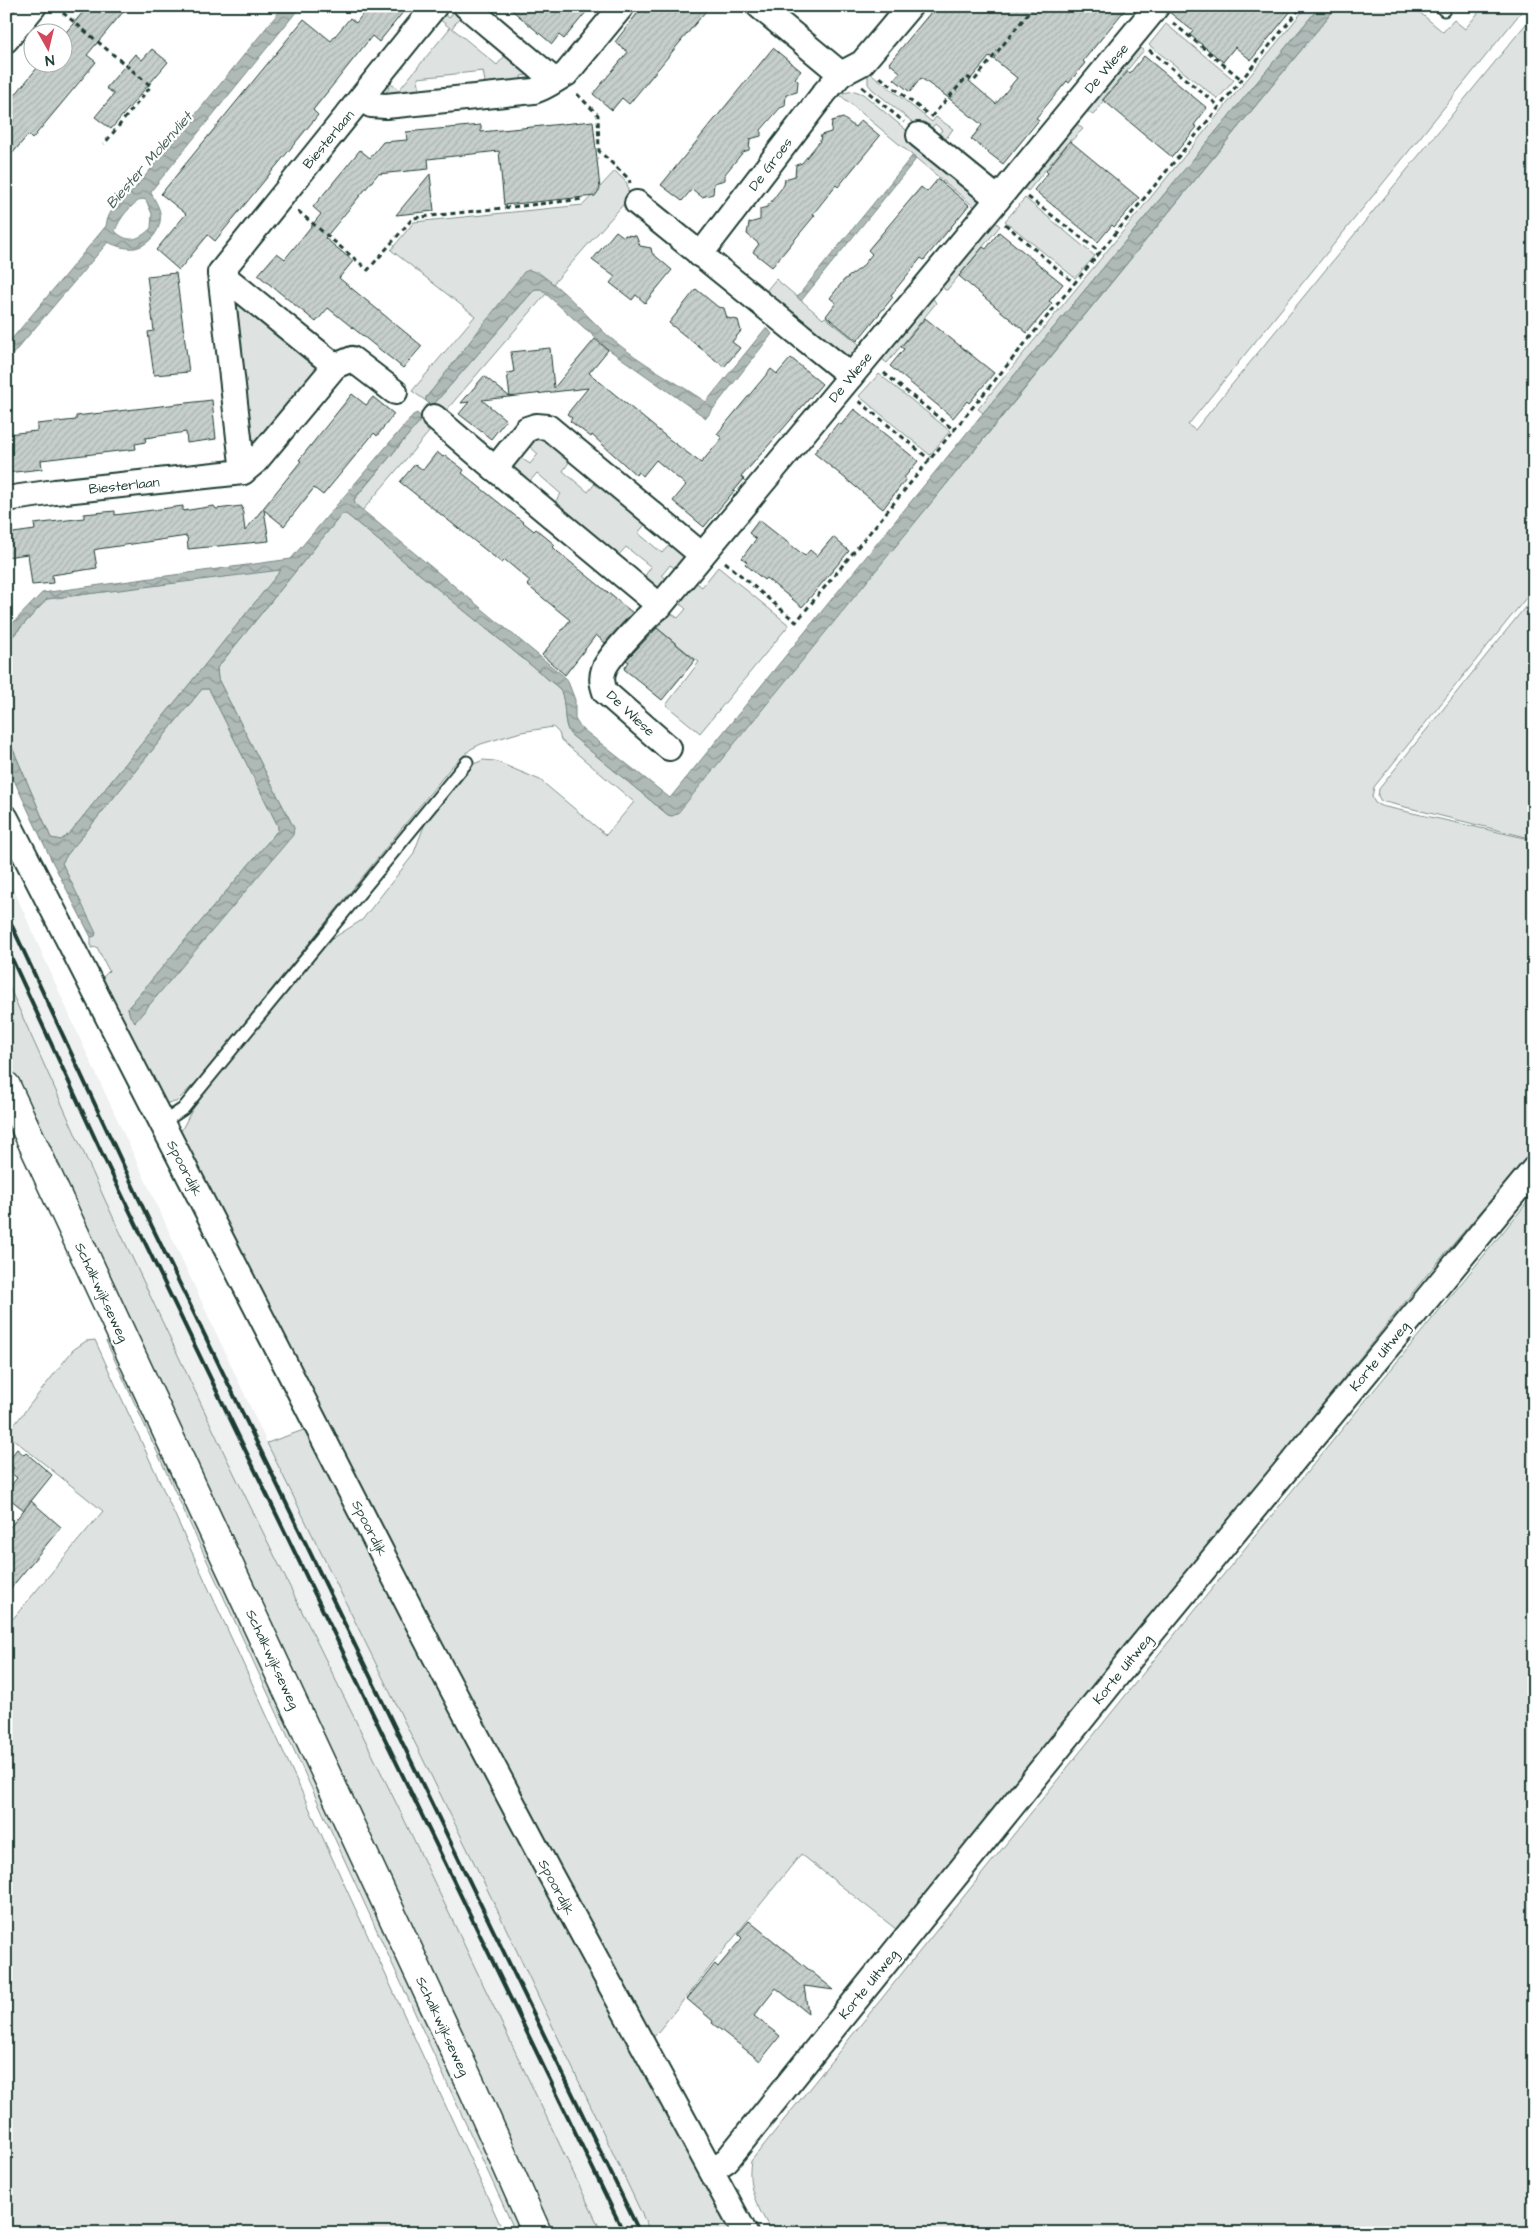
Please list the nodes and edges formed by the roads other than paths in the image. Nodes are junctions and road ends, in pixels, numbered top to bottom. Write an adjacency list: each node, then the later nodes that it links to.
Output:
1 (34, 6): 8 (street)
2 (435, 6): 11 (street, Biesterlaan)
3 (466, 6): 10 (street)
4 (622, 6): 10 (street, Biesterlaan)
5 (759, 6): 9 (street)
6 (910, 6): 9 (street, De Groes)
7 (1156, 7): 13 (street, De Wiese)
8 (6, 40)
9 (841, 74): 15 (street, De Groes)
10 (558, 78): 11 (street, Biesterlaan)
11 (361, 99): 16 (street, Biesterlaan)
12 (919, 135): 13 (street)
13 (999, 198): 18 (street, De Wiese)
14 (637, 203): 15 (street)
15 (700, 255): 18 (street)
16 (220, 273): 17 (street); 22 (street)
17 (335, 366): 19 (street); 22 (street)
18 (846, 382): 24 (street, De Wiese)
19 (395, 392)
20 (434, 417): 21 (street)
21 (495, 469): 24 (street); 25 (street)
22 (243, 472): 23 (street, Biesterlaan)
23 (6, 499)
24 (705, 552): 25 (street, De Wiese)
25 (660, 606): 26 (street, De Wiese)
26 (669, 748)
27 (467, 762): 30 (lane)
28 (6, 818): 30 (street, Spoordijk)
29 (6, 1086): 33 (street, Schalkwijkseweg)
30 (162, 1123): 32 (street, Spoordijk)
31 (1534, 1169): 32 (street, Korte Uitweg)
32 (712, 2170): 34 (street, Spoordijk)
33 (538, 2233)
34 (745, 2233)

